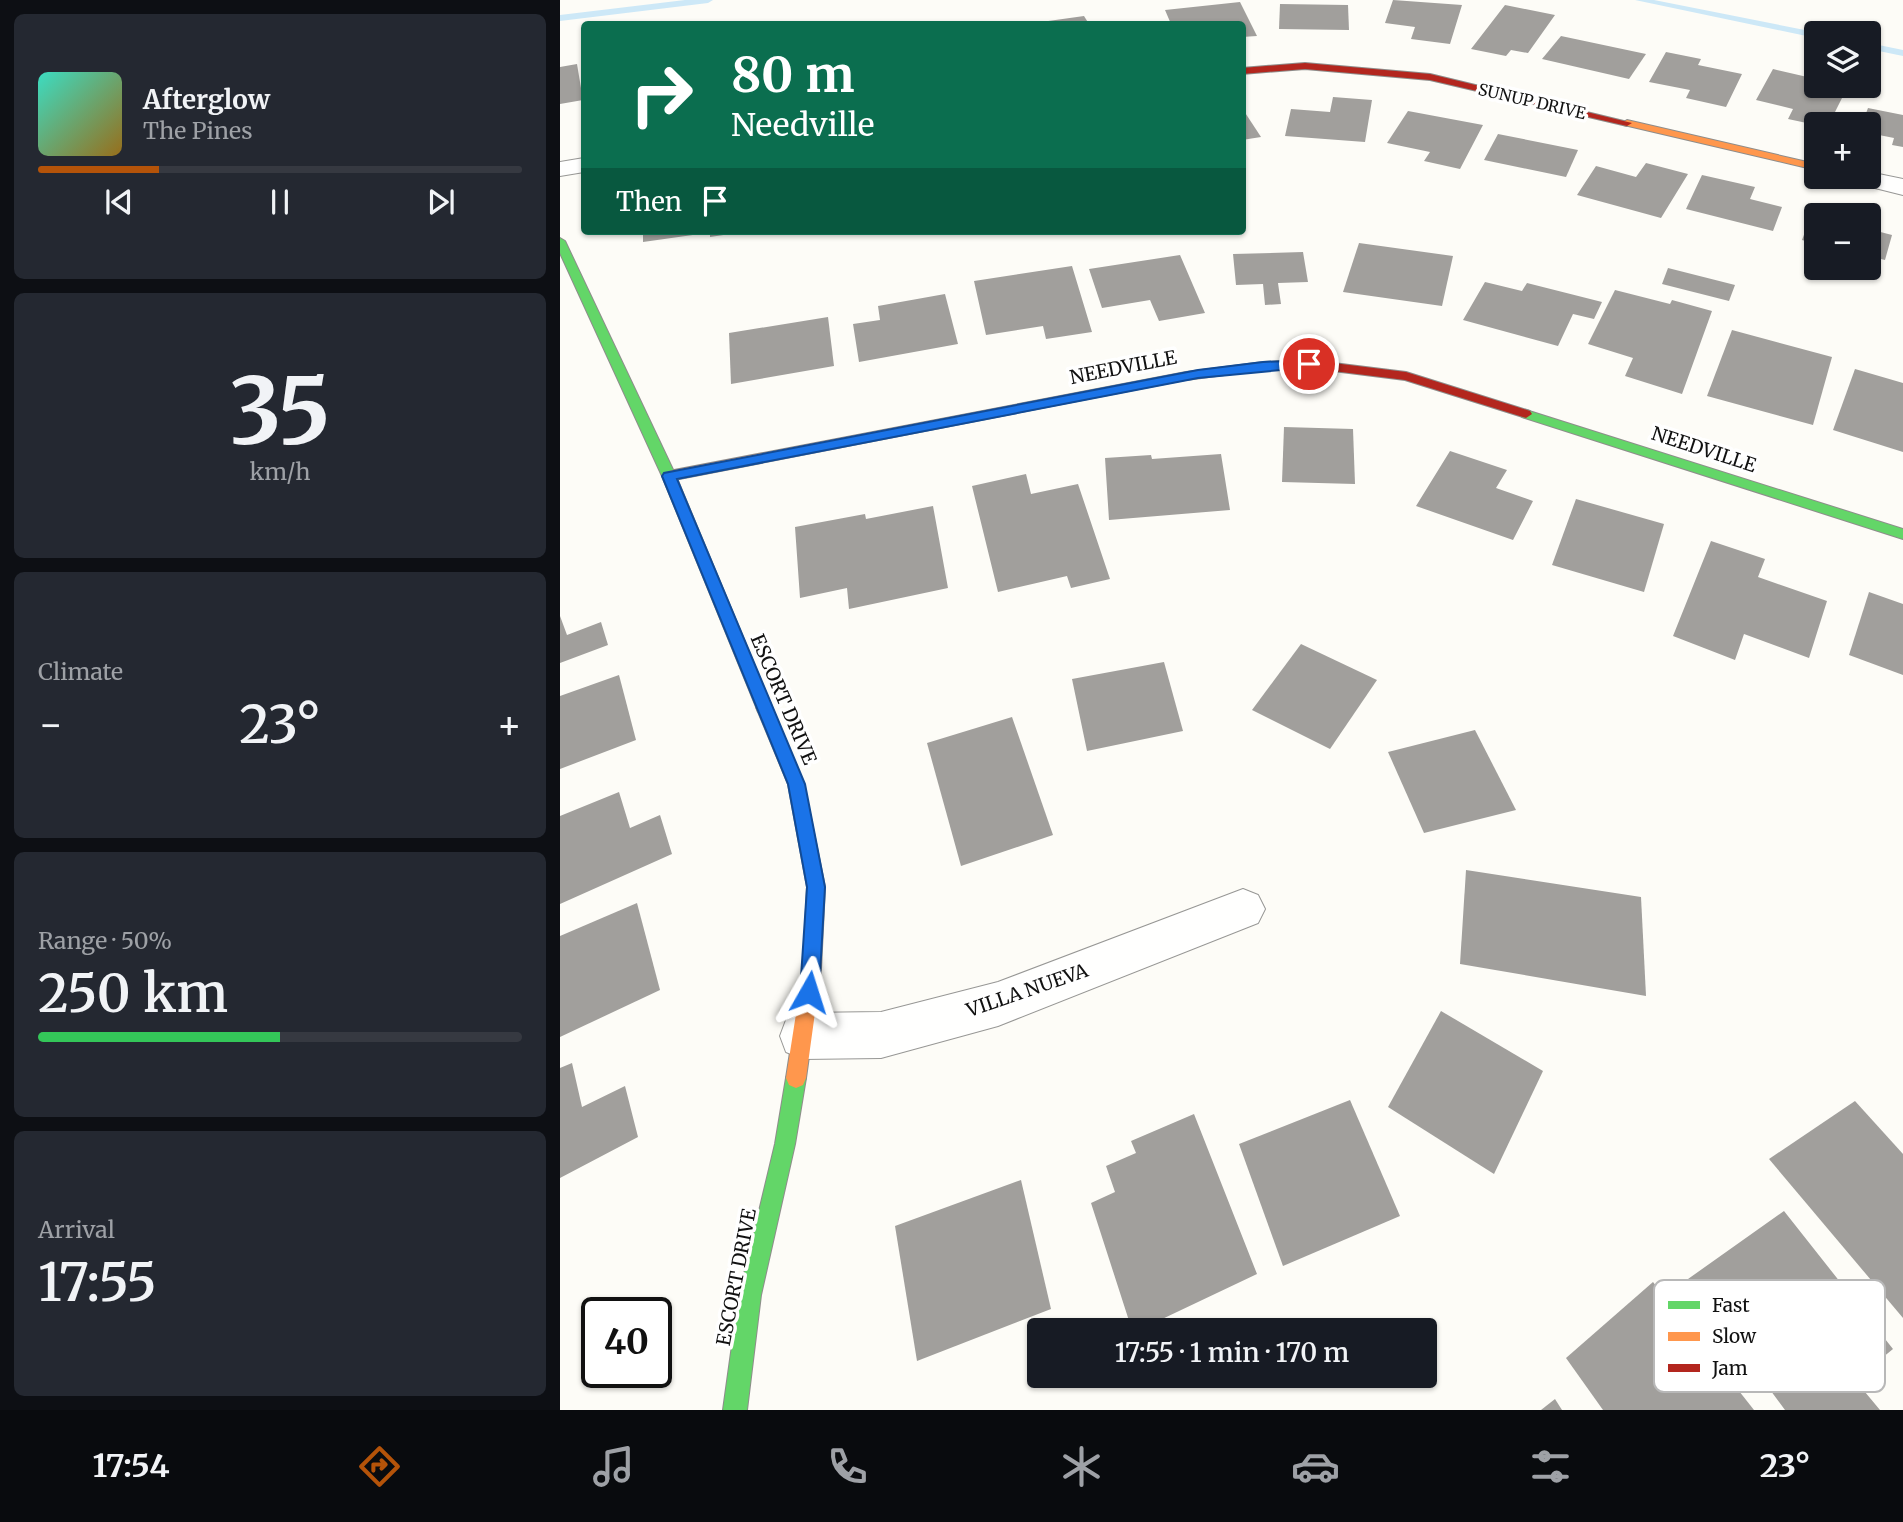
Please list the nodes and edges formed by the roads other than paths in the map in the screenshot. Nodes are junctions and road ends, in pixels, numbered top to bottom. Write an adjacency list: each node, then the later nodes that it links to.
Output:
1 (1246, 71): 2 (street, SUNUP DRIVE)
2 (1804, 164)
3 (581, 166): 4 (street)
4 (560, 169)
5 (1881, 182): 6 (street)
6 (1903, 187)
7 (560, 241): 8 (street, ESCORT DRIVE)
8 (668, 476): 9 (street, NEEDVILLE); 11 (street, ESCORT DRIVE)
9 (1903, 534)
10 (1243, 909): 11 (street, VILLA NUEVA)
11 (803, 1036): 12 (street, ESCORT DRIVE)
12 (735, 1410)

